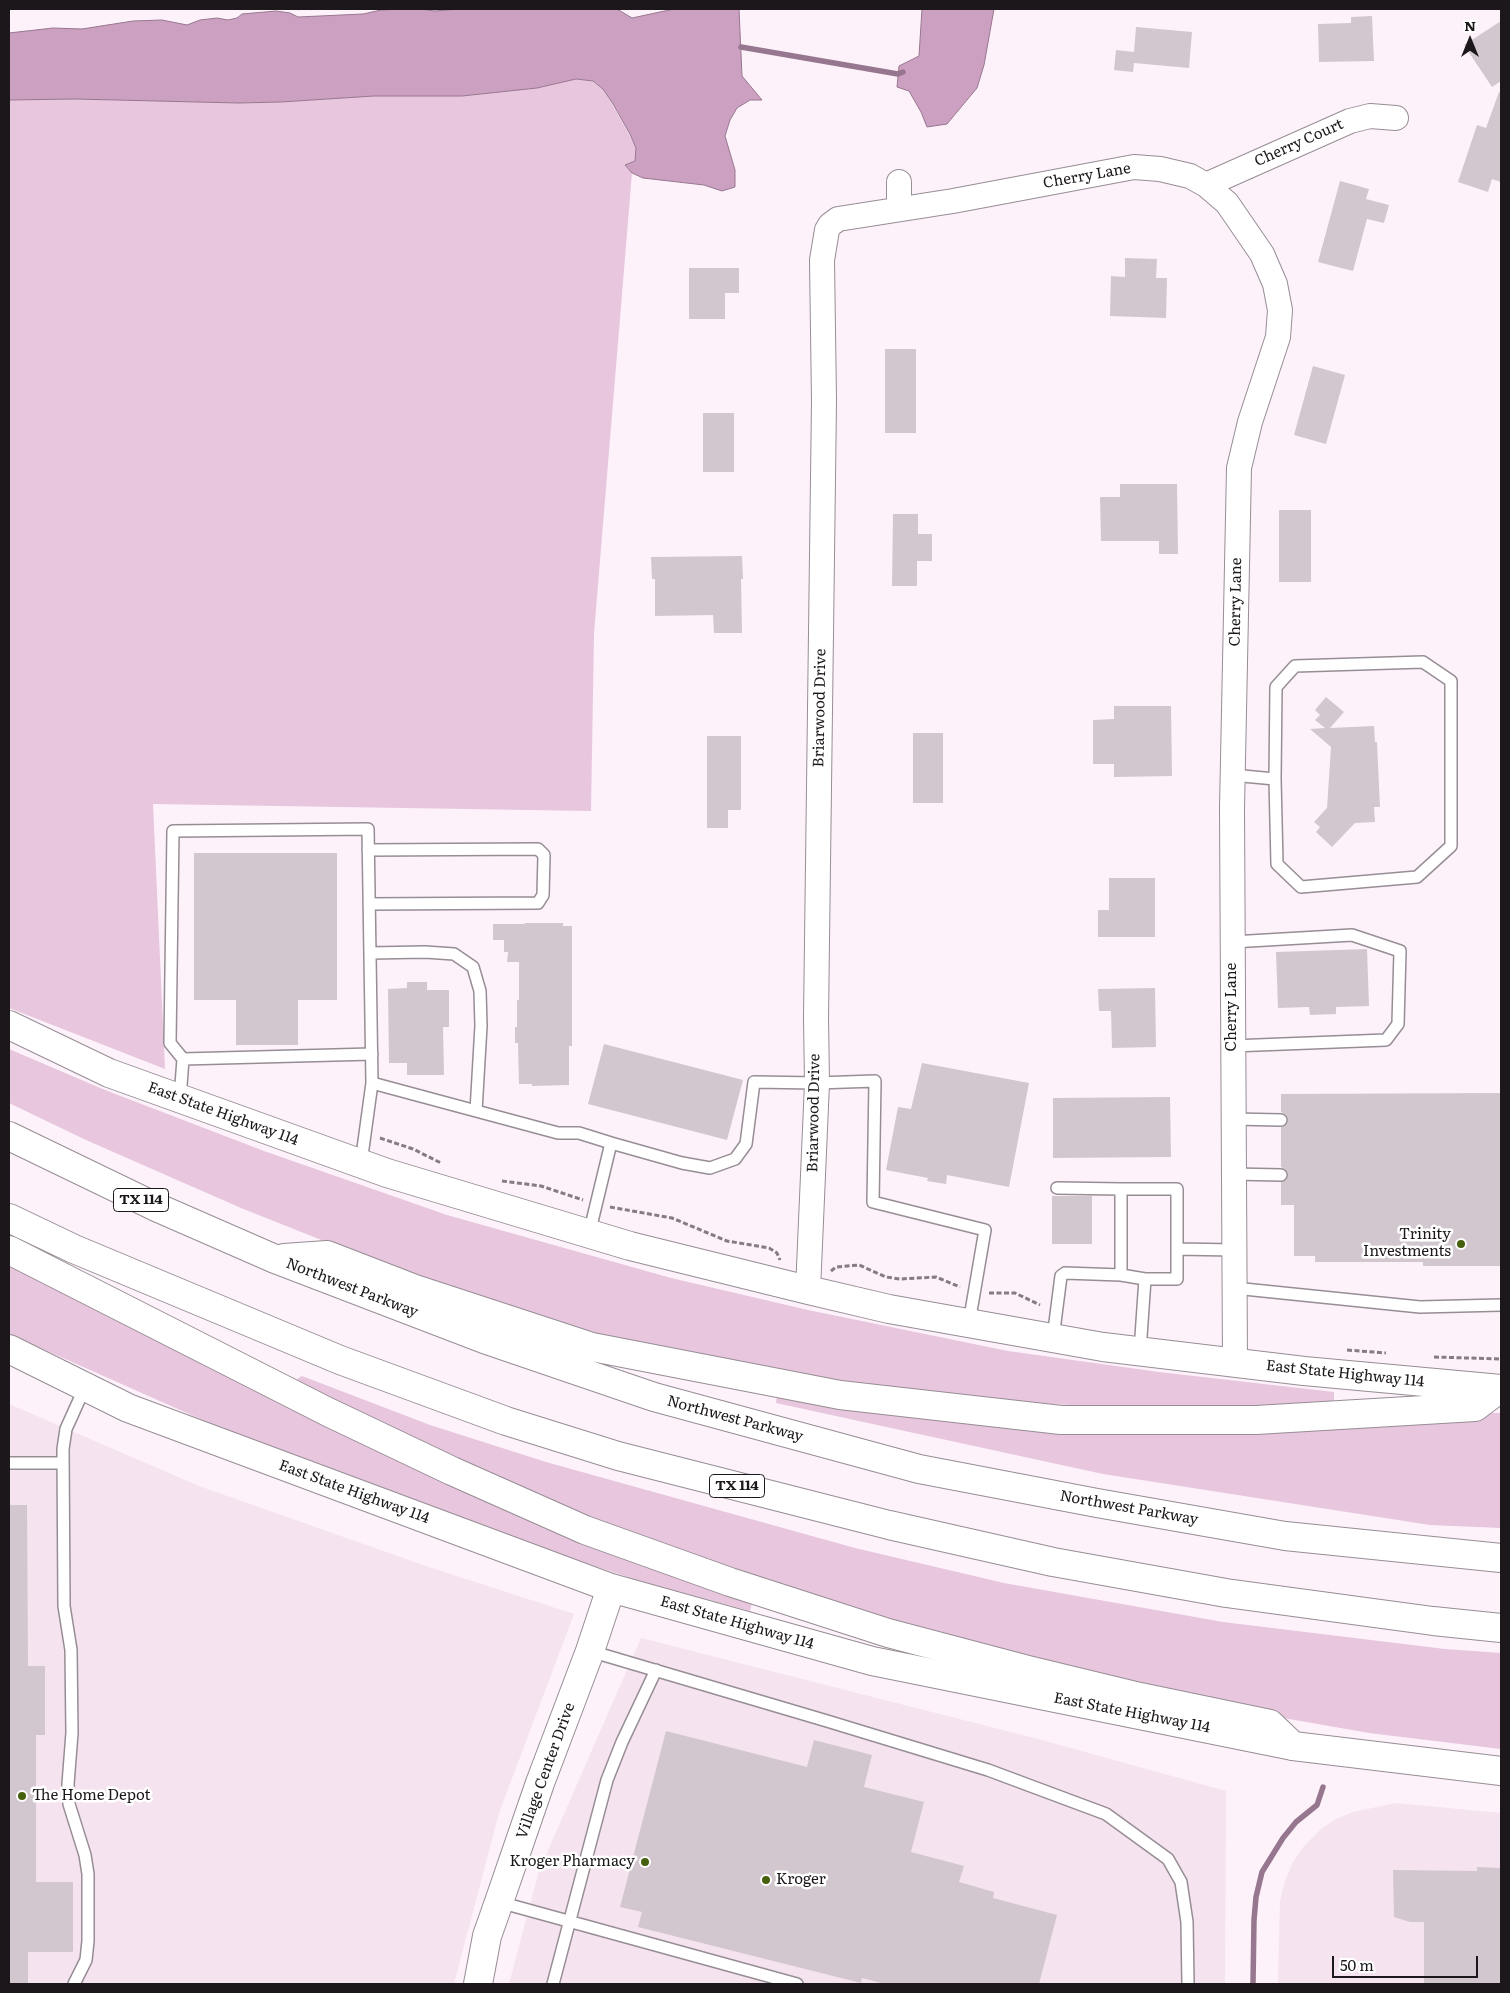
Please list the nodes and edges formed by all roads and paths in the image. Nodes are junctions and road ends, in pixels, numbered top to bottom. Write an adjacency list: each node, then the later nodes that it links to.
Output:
1 (1396, 118): 3 (street, Cherry Court)
2 (899, 182): 4 (street)
3 (1206, 185): 4 (street, Cherry Lane); 5 (street, Cherry Lane)
4 (899, 209): 16 (street, Briarwood Drive)
5 (1232, 775): 6 (lane); 9 (street, Cherry Lane)
6 (1275, 778): 6 (lane)
7 (368, 850): 8 (lane); 8 (lane); 14 (lane)
8 (369, 904): 10 (lane)
9 (1232, 942): 12 (street, Cherry Lane); 12 (lane)
10 (370, 953): 13 (lane); 18 (lane)
11 (9, 1025): 17 (main road, East State Highway 114)
12 (1232, 1046): 19 (street, Cherry Lane)
13 (372, 1054): 14 (lane); 15 (lane)
14 (183, 1059): 17 (lane)
15 (372, 1083): 18 (lane); 21 (lane)
16 (816, 1083): 23 (lane); 40 (street, Briarwood Drive); 42 (lane)
17 (180, 1098): 24 (main road, East State Highway 114)
18 (476, 1111): 23 (lane)
19 (1233, 1120): 20 (lane); 26 (street, Cherry Lane)
20 (1280, 1120)
21 (365, 1134): 24 (lane); 25 (path)
22 (9, 1136): 37 (main road, Northwest Parkway / TX 114)
23 (611, 1143): 31 (lane)
24 (361, 1164): 33 (main road, East State Highway 114)
25 (446, 1165)
26 (1233, 1174): 27 (lane); 36 (street, Cherry Lane)
27 (1280, 1176)
28 (497, 1181): 31 (path)
29 (1057, 1188): 30 (lane)
30 (1121, 1189): 34 (lane); 38 (lane)
31 (596, 1204): 33 (lane); 40 (path)
32 (9, 1218): 56 (main road, TX 114)
33 (589, 1234): 40 (main road, East State Highway 114)
34 (1177, 1249): 36 (lane); 39 (lane)
35 (9, 1250): 59 (main road)
36 (1234, 1250): 41 (street, Cherry Lane)
37 (275, 1259): 51 (main road); 54 (main road, Northwest Parkway / TX 114)
38 (1121, 1275): 39 (lane); 46 (lane)
39 (1145, 1279): 48 (lane)
40 (808, 1280): 42 (path); 45 (main road, East State Highway 114)
41 (1234, 1288): 44 (lane); 49 (street, Cherry Lane)
42 (975, 1290): 43 (path); 45 (lane)
43 (1040, 1305)
44 (1501, 1305)
45 (969, 1324): 46 (main road, East State Highway 114)
46 (1053, 1338): 48 (main road, East State Highway 114)
47 (9, 1349): 50 (main road, East State Highway 114)
48 (1140, 1351): 49 (main road, East State Highway 114)
49 (1235, 1362): 51 (main road, East State Highway 114)
50 (85, 1386): 53 (lane); 55 (main road, East State Highway 114)
51 (1500, 1389)
52 (9, 1463): 53 (lane)
53 (63, 1463): 63 (lane)
54 (1501, 1558)
55 (611, 1588): 57 (main road, Village Center Drive); 59 (main road, East State Highway 114)
56 (1501, 1628)
57 (590, 1651): 58 (lane); 61 (main road, Village Center Drive)
58 (656, 1670): 62 (lane); 67 (lane)
59 (1293, 1746): 60 (main road, East State Highway 114)
60 (1501, 1771)
61 (499, 1902): 62 (lane); 64 (main road, Village Center Drive)
62 (569, 1922): 65 (lane); 66 (lane)
63 (74, 1984)
64 (478, 1984)
65 (552, 1984)
66 (797, 1984)
67 (1188, 1984)

